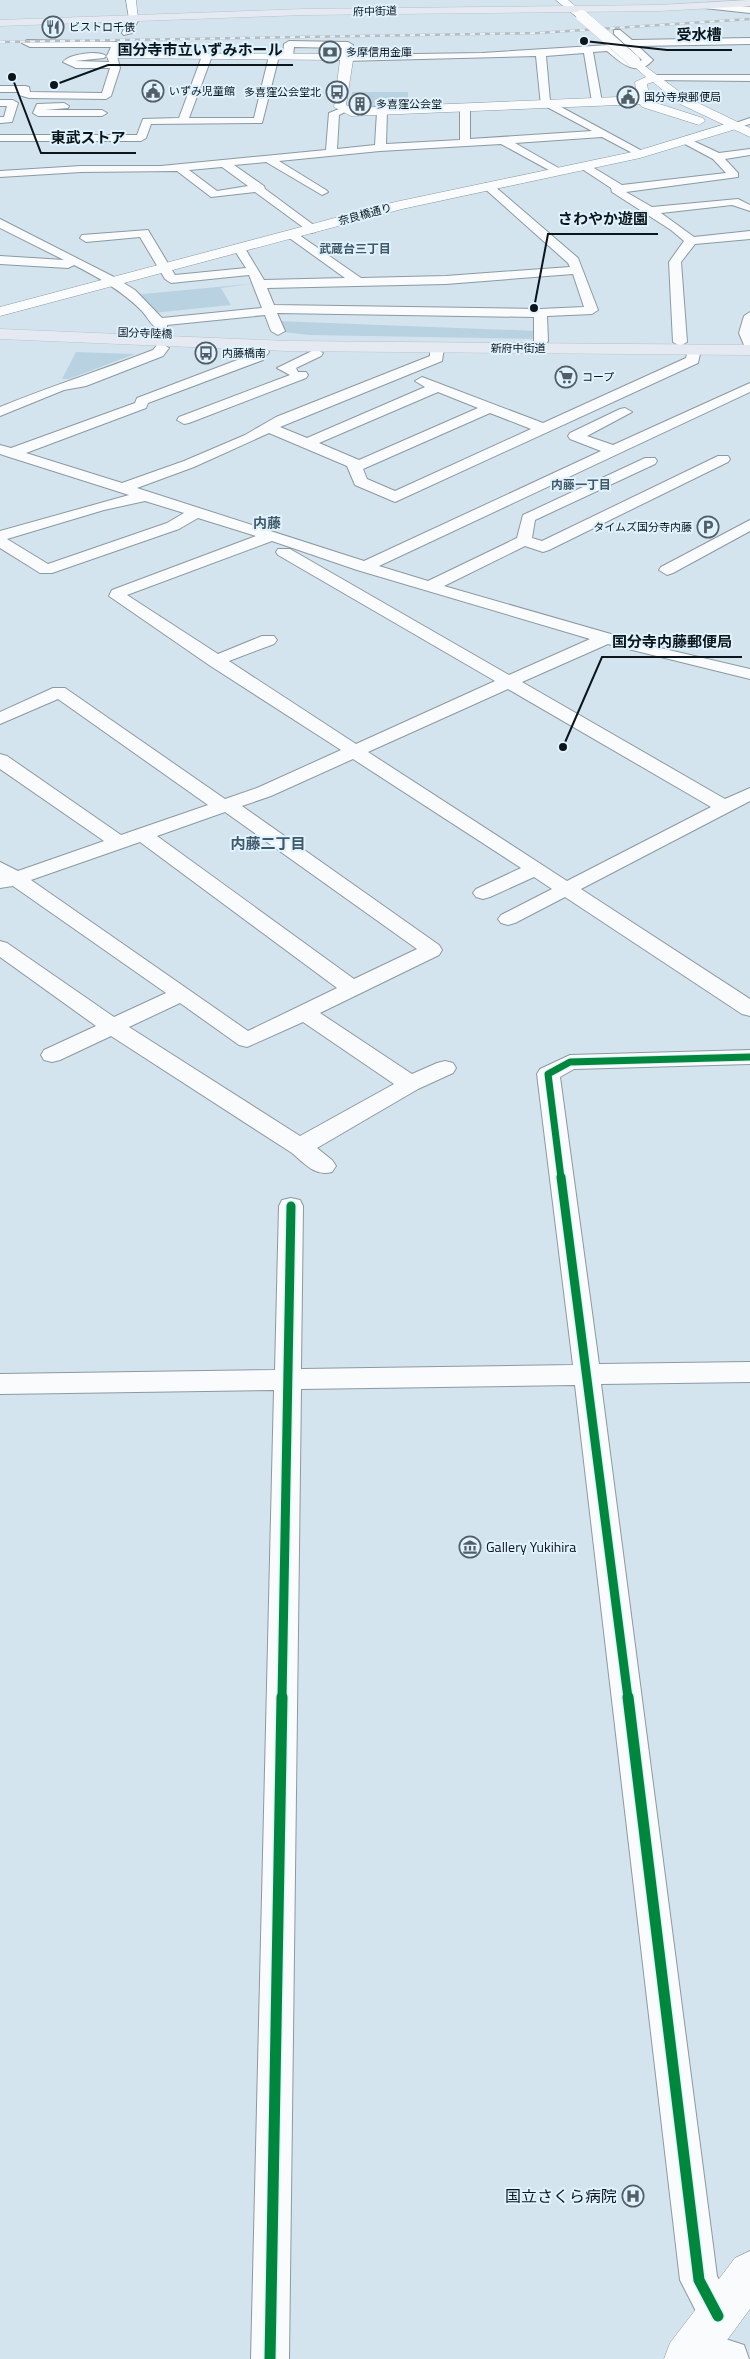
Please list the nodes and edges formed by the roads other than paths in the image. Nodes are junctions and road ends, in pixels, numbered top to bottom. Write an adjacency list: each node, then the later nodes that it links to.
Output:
1 (131, 0): 7 (street)
2 (562, 0): 5 (street)
3 (750, 3): 4 (main road, 府中街道)
4 (706, 6): 5 (main road, 府中街道); 6 (street)
5 (575, 8): 7 (main road, 府中街道); 22 (street, bridge)
6 (750, 10)
7 (134, 18): 8 (main road, 府中街道); 11 (street)
8 (45, 21): 9 (main road, 府中街道); 21 (street)
9 (0, 23)
10 (617, 32): 12 (street)
11 (128, 33)
12 (627, 41): 13 (street); 14 (street); 22 (street)
13 (750, 41)
14 (609, 48): 15 (street); 22 (street)
15 (588, 50): 16 (street); 27 (street)
16 (541, 53): 19 (street); 29 (street)
17 (207, 56): 18 (street); 21 (street); 35 (street)
18 (274, 56): 19 (street); 35 (street)
19 (343, 58): 32 (street)
20 (93, 60): 21 (street)
21 (113, 60): 25 (street)
22 (636, 63): 23 (street)
23 (654, 78): 24 (street); 26 (street); 37 (street)
24 (750, 78)
25 (0, 88)
26 (643, 100): 27 (street); 37 (street)
27 (597, 102): 29 (street)
28 (0, 103): 34 (street)
29 (548, 104): 30 (street); 40 (street)
30 (465, 108): 33 (street); 44 (street)
31 (104, 109): 31 (street)
32 (344, 110): 33 (street); 47 (street)
33 (382, 112): 45 (street)
34 (4, 120): 41 (street)
35 (183, 121): 39 (street)
36 (750, 121): 37 (street)
37 (732, 126): 38 (street); 43 (street, 奈良橋通り)
38 (750, 133)
39 (94, 134): 41 (street); 51 (street)
40 (602, 134): 42 (street); 48 (street)
41 (0, 137)
42 (501, 139): 44 (street); 55 (street)
43 (687, 141): 48 (street, 奈良橋通り); 49 (street)
44 (465, 142): 45 (street)
45 (380, 148): 47 (street)
46 (750, 152): 49 (street)
47 (331, 153): 50 (street)
48 (640, 154): 54 (street, 奈良橋通り)
49 (717, 156): 59 (street)
50 (268, 159): 52 (street); 60 (street)
51 (84, 161): 53 (street); 56 (street)
52 (224, 163): 53 (street); 58 (street)
53 (185, 164): 58 (street)
54 (585, 167): 55 (street, 奈良橋通り); 59 (street)
55 (558, 172): 57 (street, 奈良橋通り)
56 (0, 174)
57 (488, 186): 64 (street, 奈良橋通り); 74 (street)
58 (260, 188): 64 (street)
59 (620, 188): 62 (street)
60 (322, 192)
61 (750, 208): 62 (street)
62 (650, 211): 69 (street)
63 (0, 223): 68 (street)
64 (311, 229): 65 (street, 奈良橋通り)
65 (292, 234): 70 (street, 奈良橋通り); 77 (street)
66 (0, 235): 68 (street)
67 (750, 235): 69 (street)
68 (21, 236): 72 (street)
69 (691, 241): 90 (street)
70 (239, 248): 73 (street, 奈良橋通り); 75 (street)
71 (0, 260): 72 (street)
72 (78, 264): 73 (street); 76 (street)
73 (166, 268): 75 (street); 76 (street, 奈良橋通り)
74 (578, 270): 77 (street); 81 (street)
75 (254, 271): 78 (street)
76 (116, 281): 80 (street, 奈良橋通り); 84 (street)
77 (358, 282): 78 (street)
78 (260, 284): 79 (street)
79 (270, 310): 81 (street); 84 (street); 87 (street)
80 (0, 312)
81 (540, 313): 89 (street)
82 (750, 316): 91 (street)
83 (0, 320): 84 (main road)
84 (161, 324): 87 (main road)
85 (0, 327): 87 (main road, 国分寺陸橋)
86 (0, 334): 87 (main road, 国分寺陸橋)
87 (284, 338): 89 (main road, 新府中街道); 93 (main road, 新府中街道)
88 (0, 341): 92 (main road)
89 (541, 341): 90 (main road, 新府中街道)
90 (680, 342): 91 (main road, 新府中街道)
91 (750, 345): 94 (main road, 新府中街道)
92 (162, 348): 95 (main road); 101 (street)
93 (437, 348): 94 (main road, 新府中街道); 96 (main road); 97 (street)
94 (694, 349): 105 (street)
95 (262, 352): 96 (main road); 108 (street)
96 (316, 353): 103 (street)
97 (400, 373): 99 (street); 104 (street)
98 (750, 387): 107 (street)
99 (435, 388): 100 (street); 106 (street)
100 (489, 408): 105 (street); 113 (street)
101 (0, 412)
102 (625, 412): 107 (street)
103 (184, 420)
104 (268, 427): 106 (street); 115 (street)
105 (542, 428): 113 (street)
106 (307, 443): 113 (street)
107 (615, 449): 111 (street); 123 (street)
108 (5, 451): 109 (street)
109 (26, 458): 112 (street); 115 (street)
110 (723, 459): 114 (street)
111 (650, 461): 114 (street); 122 (street)
112 (0, 466)
113 (355, 467)
114 (688, 476): 122 (street)
115 (121, 490): 116 (street)
116 (142, 497): 117 (street); 119 (street)
117 (195, 513): 120 (street); 121 (street)
118 (750, 525): 124 (street)
119 (0, 536)
120 (268, 537): 123 (street); 128 (street); 130 (street)
121 (0, 540)
122 (524, 540): 125 (street)
123 (363, 567): 125 (street)
124 (667, 570)
125 (429, 587): 126 (street)
126 (606, 638): 129 (street); 130 (street)
127 (268, 640): 128 (street)
128 (215, 661): 132 (street)
129 (750, 674)
130 (508, 682): 132 (street); 136 (street)
131 (0, 719): 135 (street)
132 (355, 753): 135 (street); 139 (street)
133 (0, 760): 138 (street)
134 (750, 794): 136 (street)
135 (225, 805): 137 (street); 145 (street)
136 (725, 807): 141 (street)
137 (142, 834): 138 (street); 145 (street)
138 (118, 842): 140 (street)
139 (535, 869): 141 (street); 142 (street)
140 (5, 877): 146 (street)
141 (567, 890): 143 (street); 147 (street)
142 (483, 893)
143 (508, 919)
144 (0, 947): 149 (street)
145 (352, 988): 148 (street)
146 (182, 994): 148 (street); 149 (street)
147 (750, 1008)
148 (305, 1013): 153 (street)
149 (113, 1027): 150 (street); 154 (street)
150 (52, 1055)
151 (750, 1057): 158 (street)
152 (445, 1068): 153 (street)
153 (410, 1084): 154 (street)
154 (300, 1148): 155 (street)
155 (324, 1166)
156 (292, 1206): 159 (street)
157 (750, 1372): 158 (street)
158 (585, 1374): 159 (street); 162 (street)
159 (288, 1380): 160 (street); 163 (street)
160 (0, 1384)
161 (750, 2273): 162 (street)
162 (706, 2348)
163 (270, 2359)

